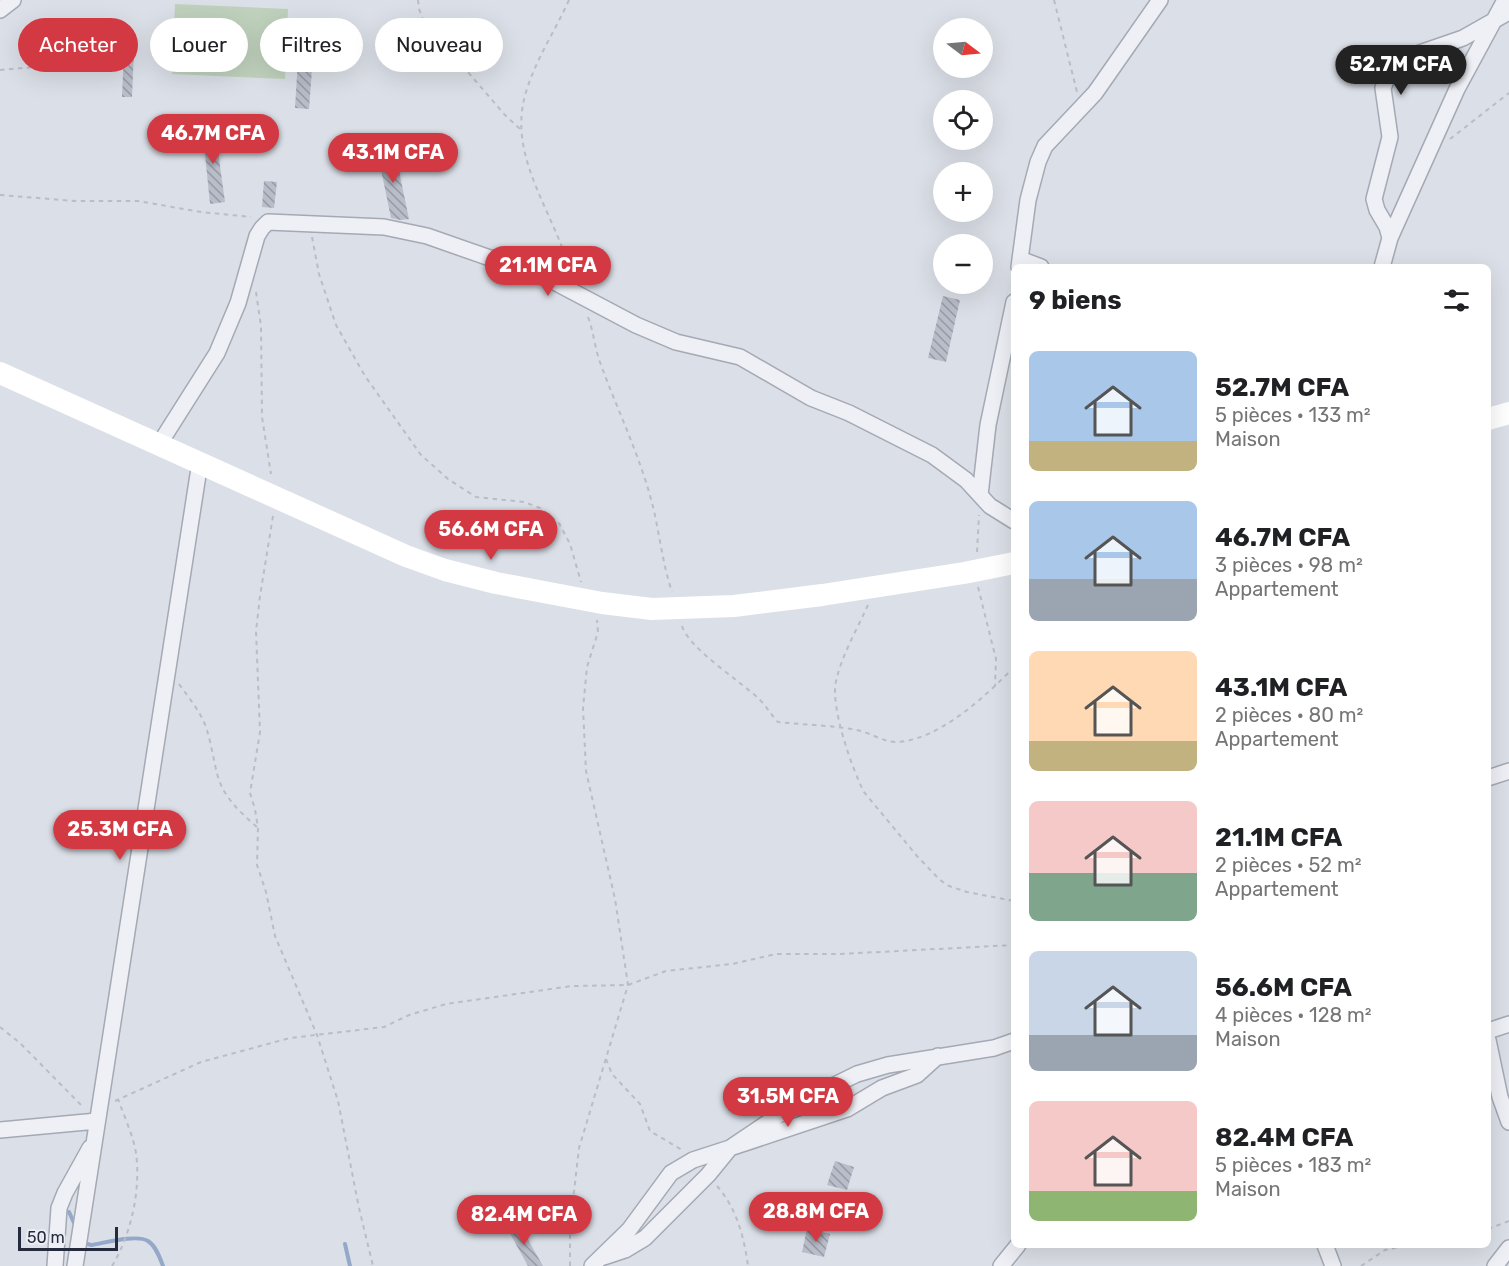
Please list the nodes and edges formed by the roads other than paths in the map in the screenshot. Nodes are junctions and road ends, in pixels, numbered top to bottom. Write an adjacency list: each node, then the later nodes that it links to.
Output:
1 (13, 0): 4 (street)
2 (1160, 0): 8 (street)
3 (1505, 0): 6 (street)
4 (0, 10)
5 (1509, 12): 6 (street)
6 (1494, 22): 7 (street); 7 (street)
7 (1390, 238): 9 (street)
8 (1020, 263)
9 (1383, 264)
10 (1011, 316): 16 (street)
11 (0, 373): 14 (street)
12 (1509, 413): 13 (street)
13 (1491, 418)
14 (160, 443): 15 (street); 16 (street)
15 (200, 462): 18 (street); 26 (street)
16 (980, 495): 17 (street)
17 (1011, 519)
18 (1011, 564)
19 (1509, 771): 20 (street)
20 (1491, 777)
21 (1509, 1024): 22 (street)
22 (1491, 1030)
23 (1011, 1042): 25 (street)
24 (1491, 1054): 27 (street)
25 (938, 1056): 30 (street); 30 (street)
26 (97, 1120): 28 (street); 29 (street)
27 (1509, 1122)
28 (0, 1130)
29 (94, 1139): 35 (street); 36 (street)
30 (730, 1148): 34 (street); 34 (street)
31 (1016, 1248): 37 (street)
32 (1326, 1248): 38 (street)
33 (1509, 1248): 39 (street)
34 (597, 1262)
35 (55, 1266)
36 (75, 1266)
37 (1001, 1266)
38 (1333, 1266)
39 (1495, 1266)

